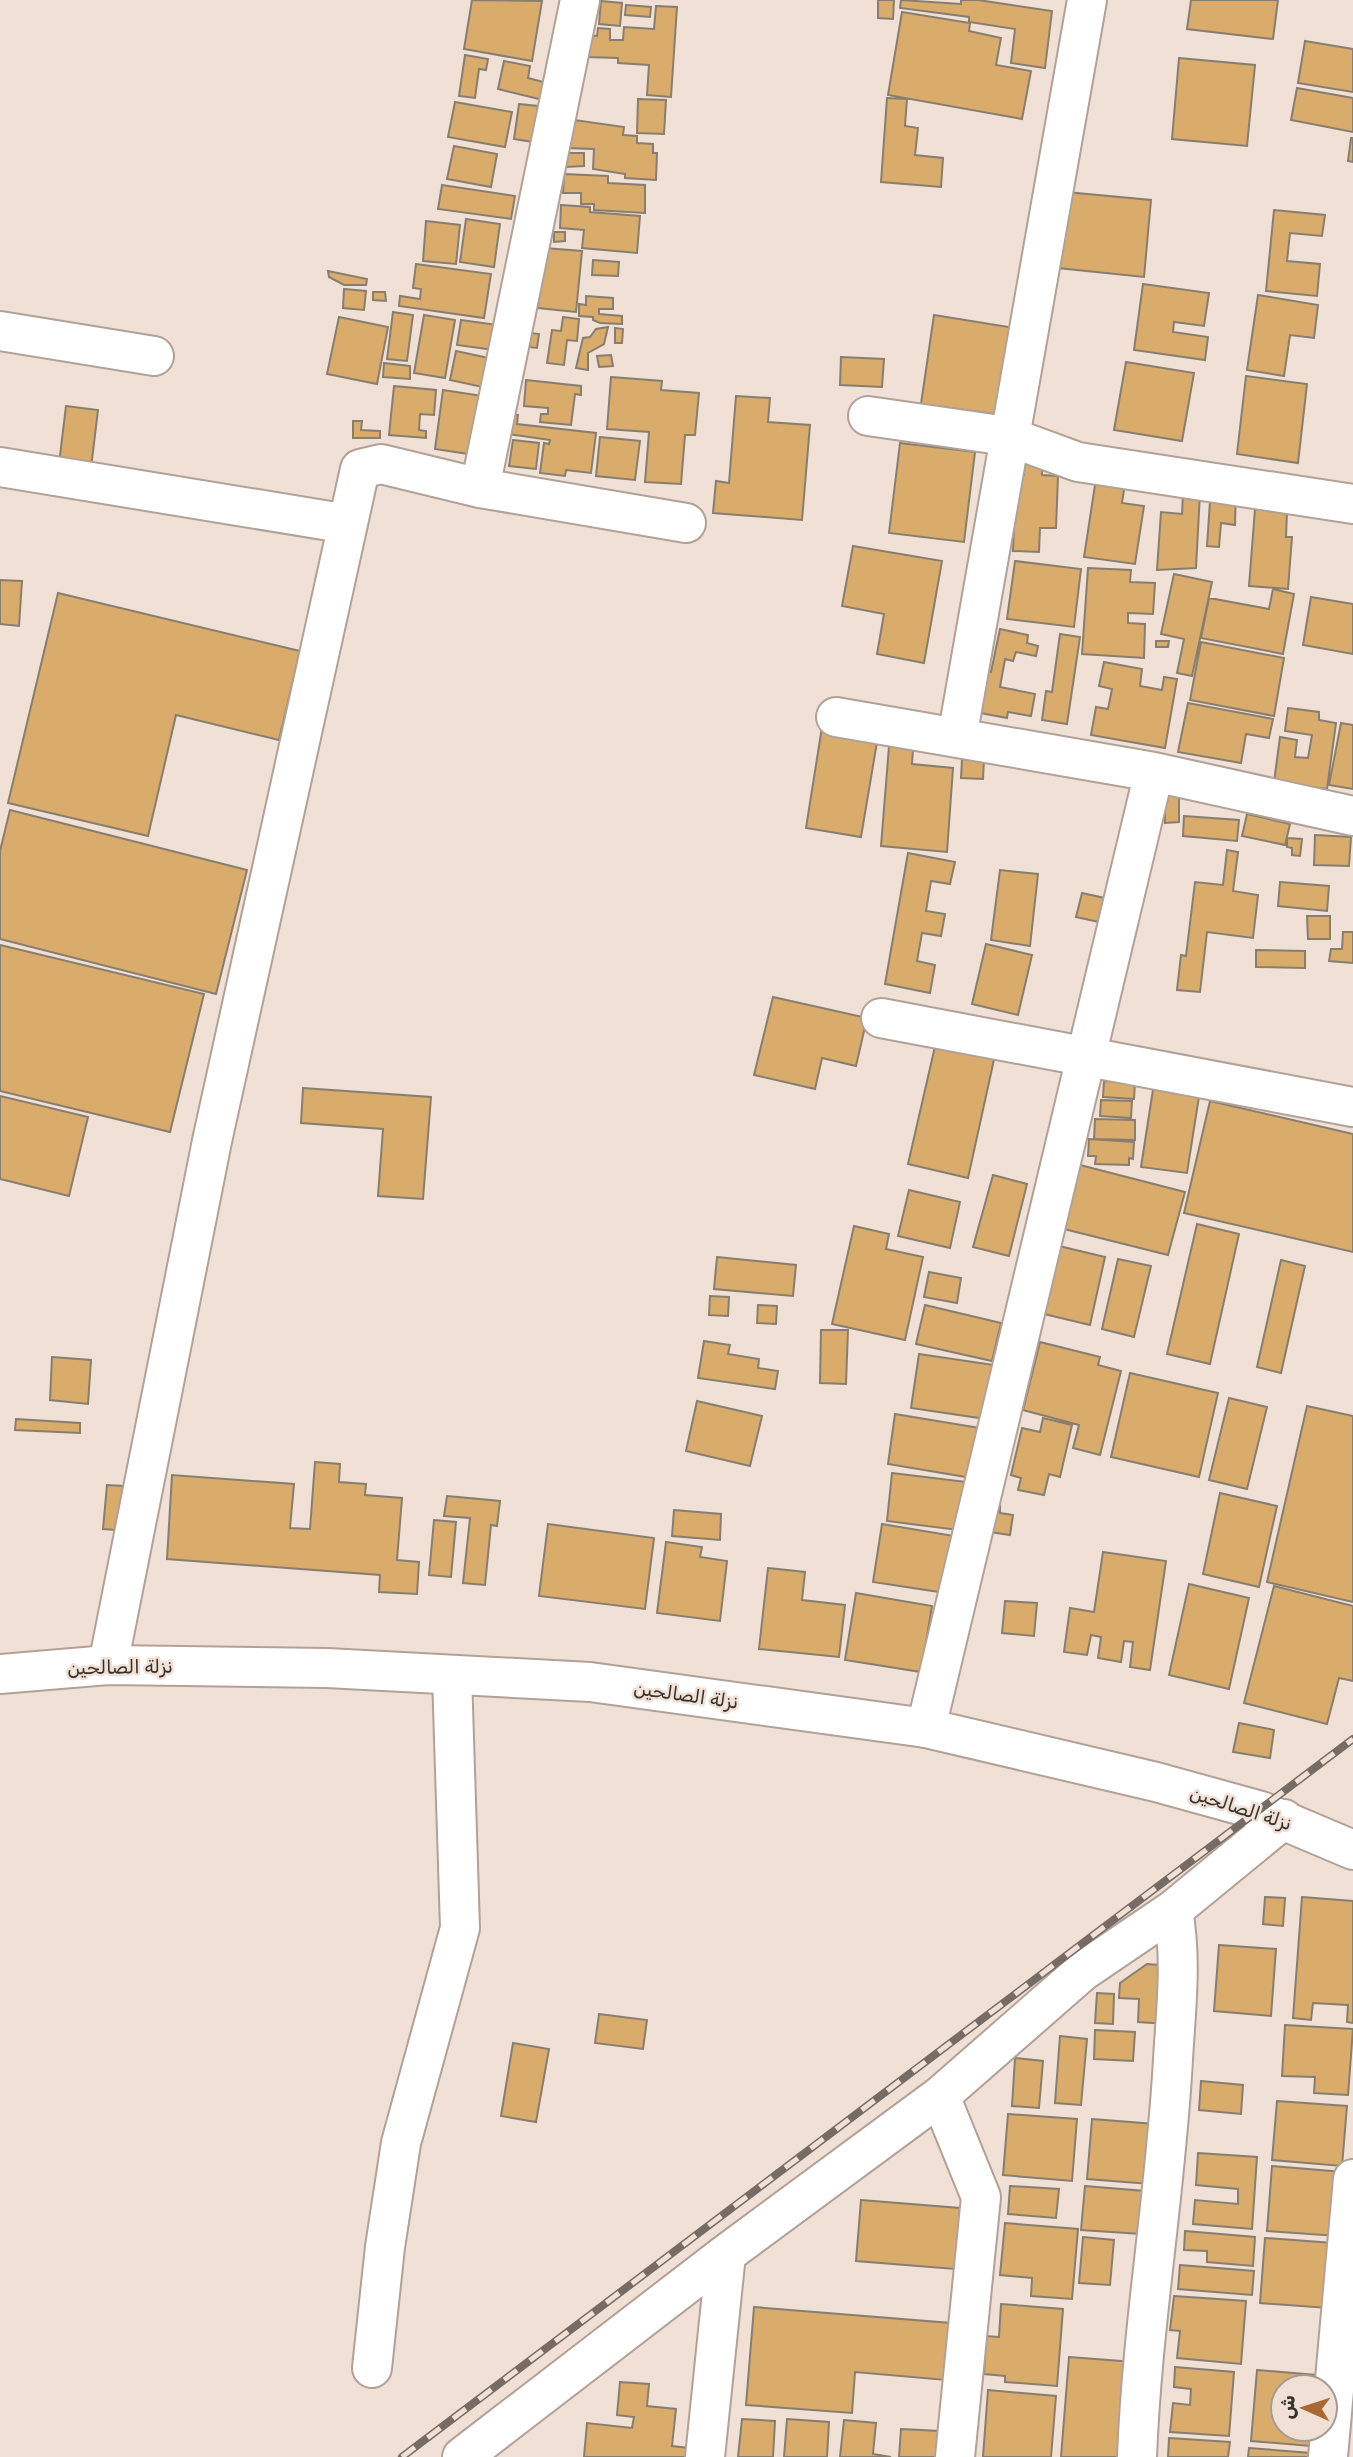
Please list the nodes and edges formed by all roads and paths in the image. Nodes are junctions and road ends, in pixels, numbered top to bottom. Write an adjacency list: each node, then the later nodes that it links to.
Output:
1 (580, 0): 8 (street)
2 (1087, 0): 6 (street)
3 (0, 331): 4 (street)
4 (154, 356)
5 (868, 416): 6 (street)
6 (1007, 436): 9 (street); 13 (street)
7 (0, 467): 11 (street)
8 (480, 488): 10 (street); 11 (street)
9 (1353, 504)
10 (686, 523)
11 (348, 524): 19 (street)
12 (836, 717): 13 (street)
13 (957, 738): 14 (street)
14 (1154, 772): 15 (street); 17 (street)
15 (1353, 816)
16 (881, 1018): 17 (street)
17 (1085, 1057): 18 (street); 22 (street)
18 (1353, 1107)
19 (108, 1665): 20 (street, نزلة الصالحين); 21 (street, نزلة الصالحين)
20 (0, 1674)
21 (452, 1675): 22 (street, نزلة الصالحين); 29 (street)
22 (926, 1728): 23 (street, نزلة الصالحين)
23 (1283, 1819): 24 (street, نزلة الصالحين); 25 (street)
24 (1353, 1850)
25 (1173, 1910): 26 (street); 33 (street)
26 (940, 2095): 28 (street); 32 (street)
27 (1353, 2179): 34 (street)
28 (726, 2254): 30 (street); 31 (street)
29 (372, 2368)
30 (462, 2457)
31 (705, 2457)
32 (955, 2457)
33 (1137, 2457)
34 (1328, 2457)

